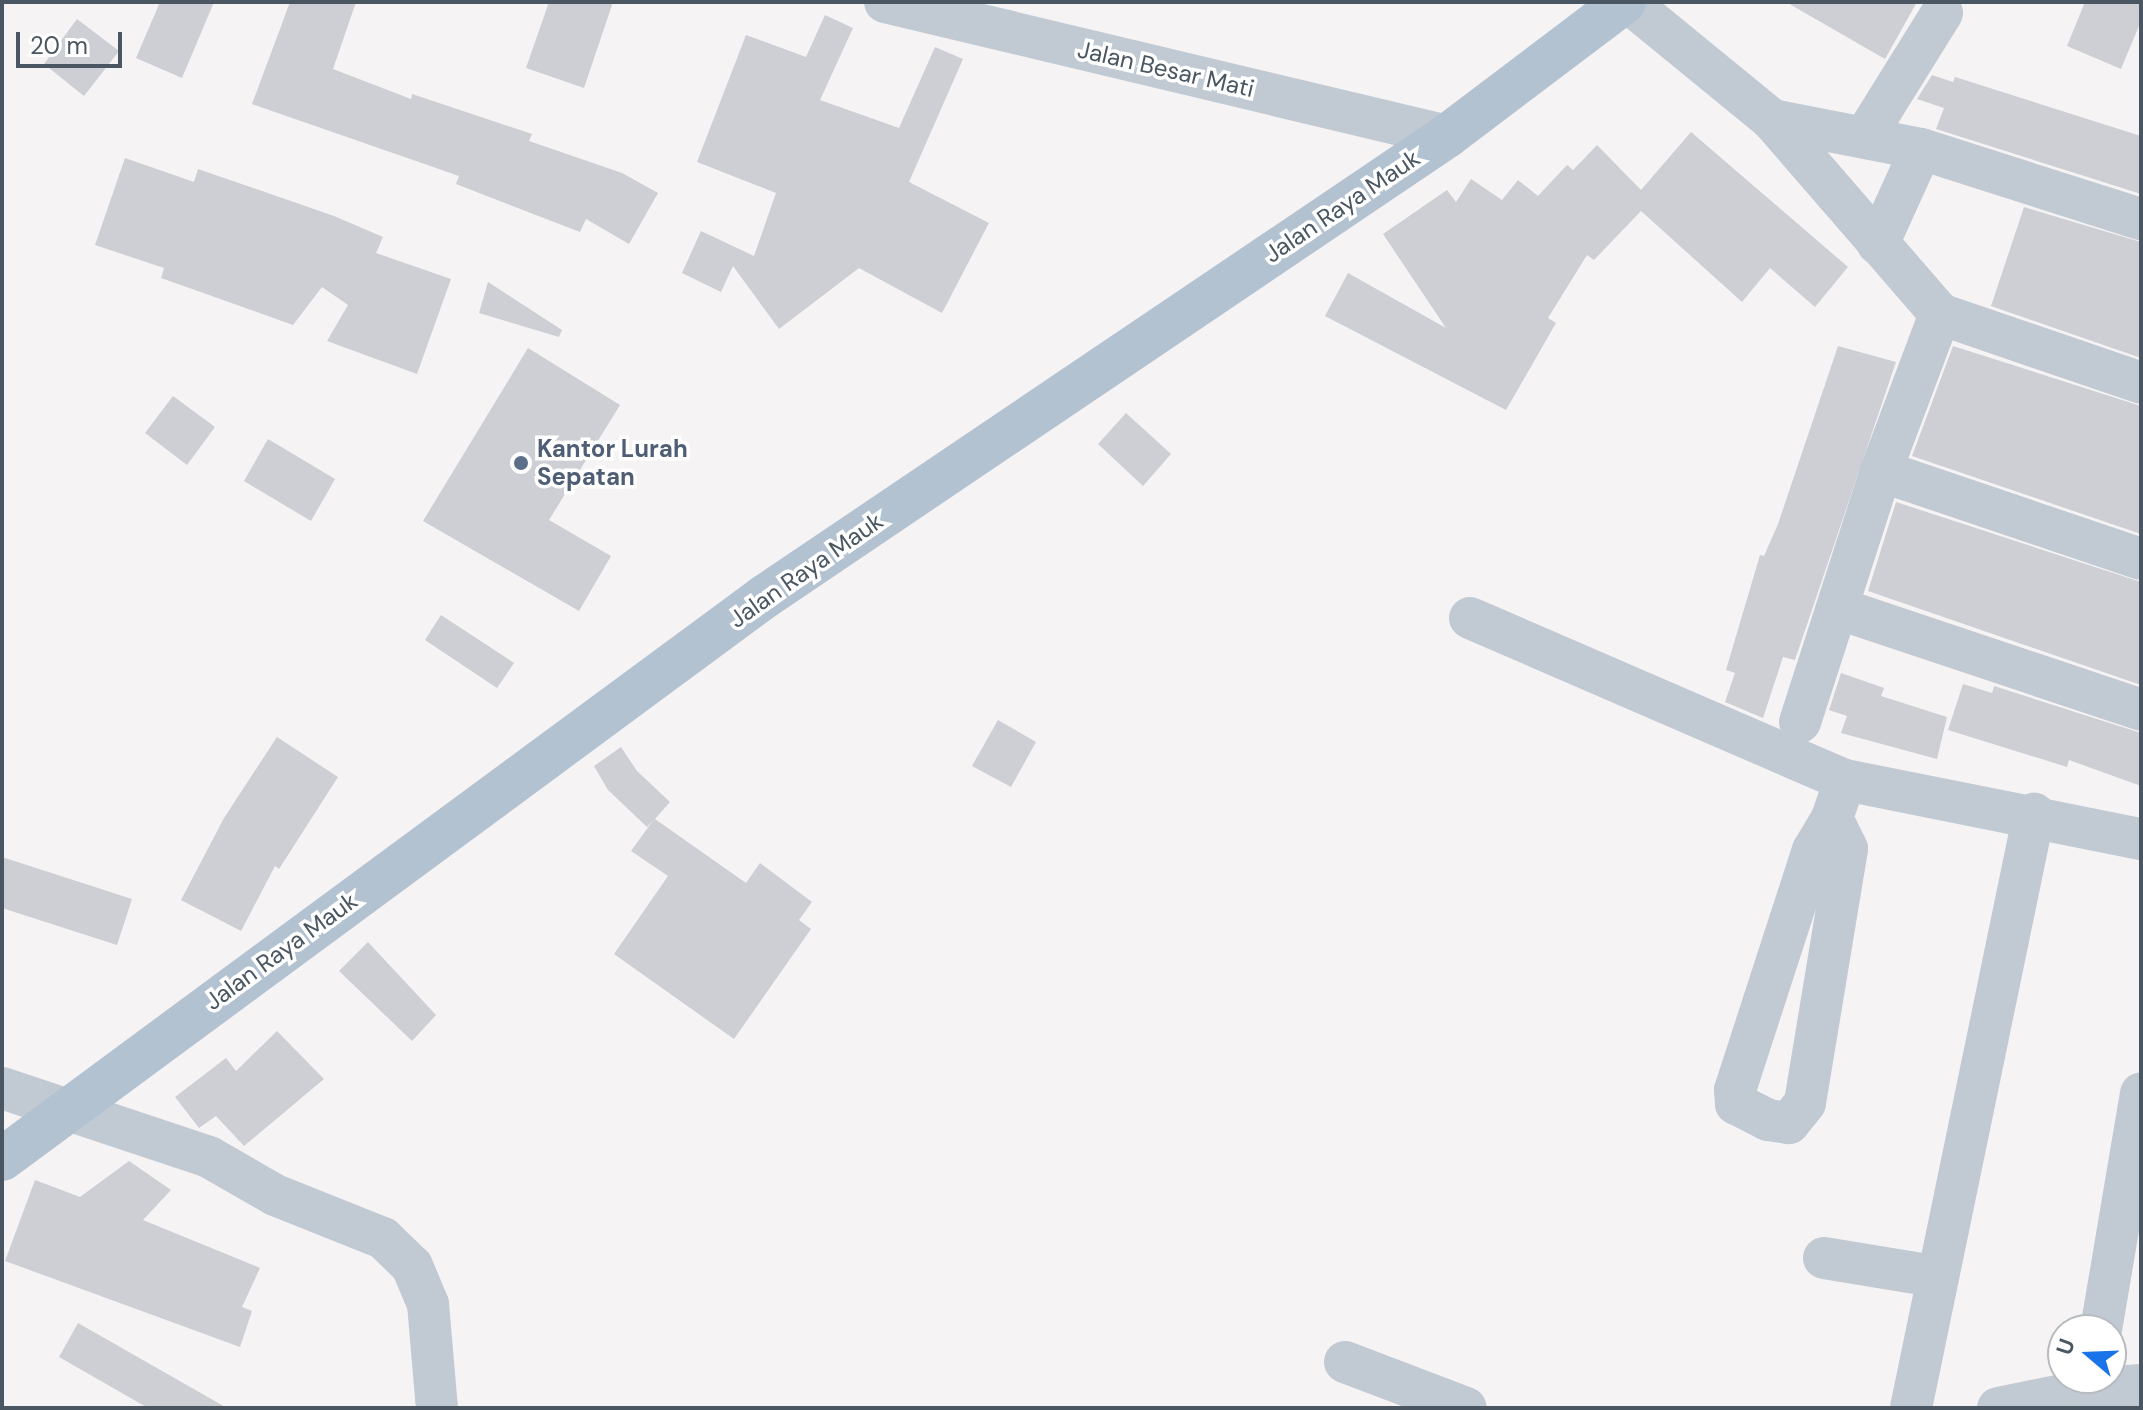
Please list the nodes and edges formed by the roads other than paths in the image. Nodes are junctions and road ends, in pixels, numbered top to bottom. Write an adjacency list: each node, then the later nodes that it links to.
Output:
1 (885, 2): 6 (street, Jalan Besar Mati)
2 (1626, 2): 4 (street); 6 (main road, Jalan Raya Mauk)
3 (1942, 13): 5 (street)
4 (1772, 120): 5 (street); 9 (street)
5 (1866, 135): 7 (street)
6 (1447, 136): 23 (main road, Jalan Raya Mauk)
7 (1921, 149): 8 (street); 9 (street)
8 (2141, 219)
9 (1878, 244): 10 (street)
10 (1940, 314): 11 (street); 12 (street)
11 (2141, 383)
12 (1881, 471): 13 (street); 14 (street)
13 (2141, 559)
14 (1837, 608): 16 (street); 17 (street)
15 (1470, 618): 18 (street)
16 (2141, 710)
17 (1800, 722)
18 (1839, 799): 18 (street); 19 (street)
19 (2034, 814): 20 (street); 26 (street)
20 (2141, 839)
21 (2, 1088): 23 (street)
22 (2141, 1093): 27 (street)
23 (66, 1109): 24 (main road, Jalan Raya Mauk); 30 (street)
24 (2, 1159)
25 (1824, 1258): 26 (street)
26 (1934, 1276): 32 (street)
27 (2104, 1314)
28 (1345, 1362): 31 (street)
29 (2051, 1394): 33 (street)
30 (436, 1407)
31 (1466, 1408)
32 (1911, 1408)
33 (1998, 1408)

